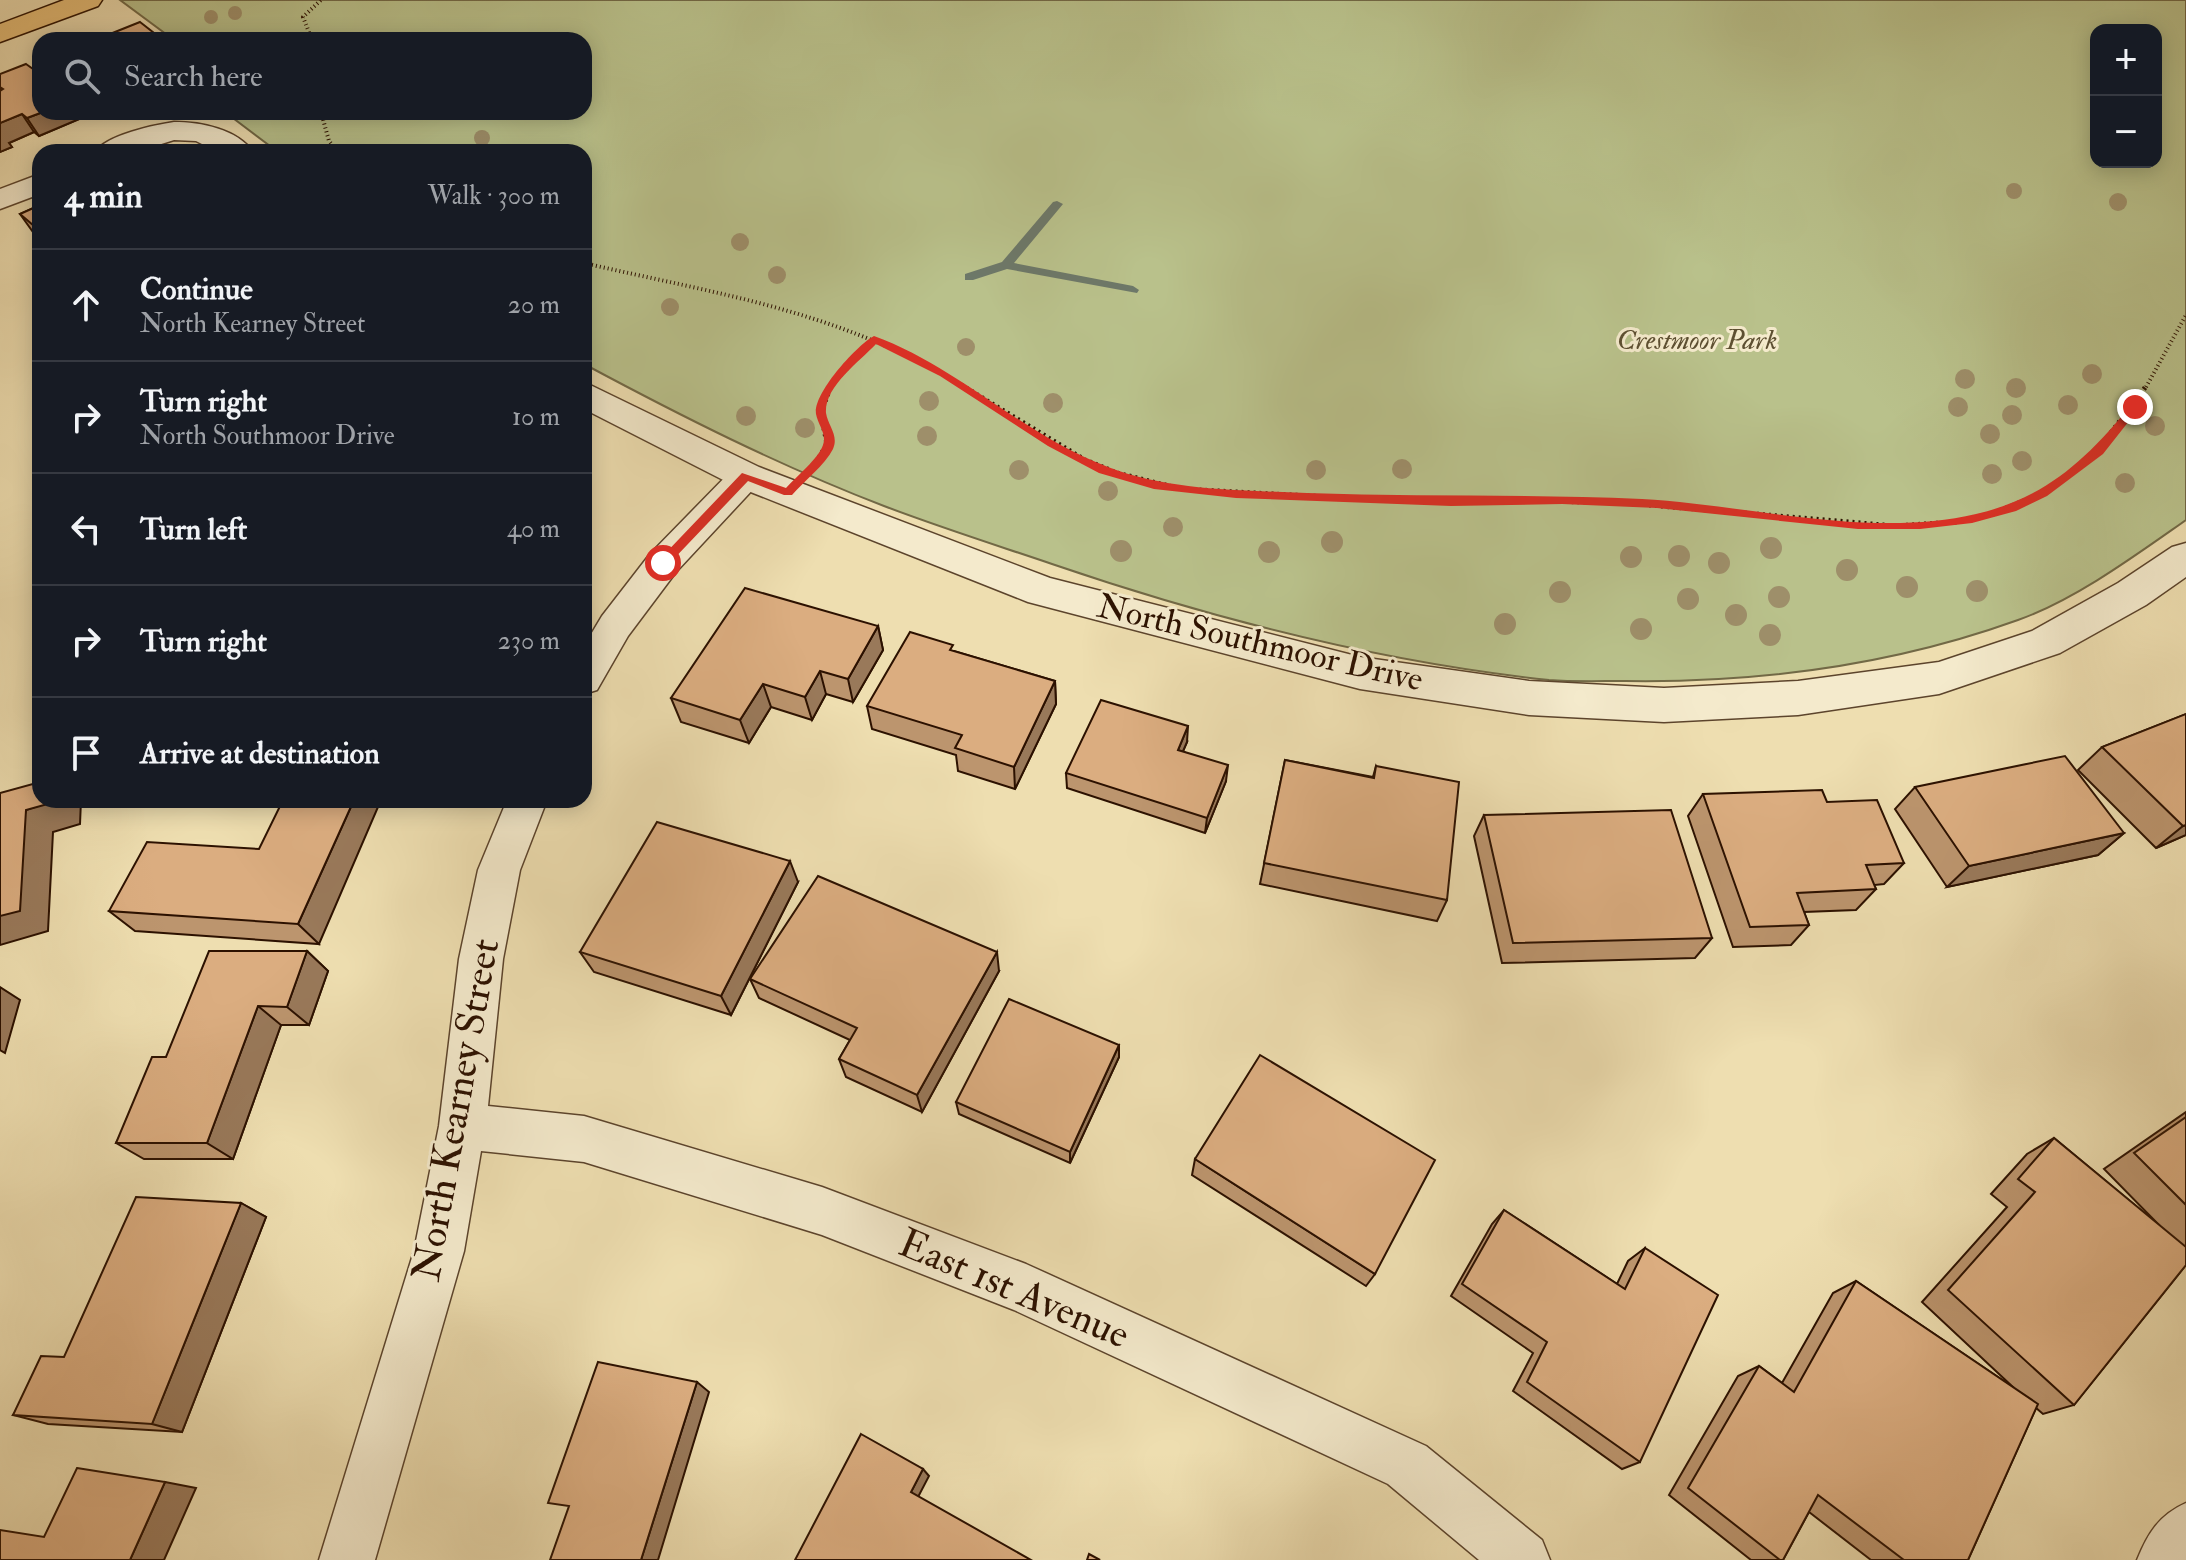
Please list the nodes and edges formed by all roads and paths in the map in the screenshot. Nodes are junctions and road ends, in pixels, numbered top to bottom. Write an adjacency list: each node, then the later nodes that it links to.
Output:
1 (89, 0): 4 (main road)
2 (321, 0): 3 (path)
3 (309, 32)
4 (0, 34)
5 (323, 120): 8 (path)
6 (128, 144): 7 (street)
7 (227, 144)
8 (331, 144)
9 (32, 186): 10 (street)
10 (0, 200)
11 (592, 265): 13 (path)
12 (2186, 315): 13 (path)
13 (874, 339): 16 (path)
14 (592, 398): 15 (street, North Southmoor Drive)
15 (746, 476): 16 (street, North Southmoor Drive); 18 (street)
16 (788, 493): 17 (street, North Southmoor Drive)
17 (2186, 557)
18 (592, 665)
19 (524, 808): 20 (street, North Kearney Street)
20 (462, 1126): 22 (street, North Kearney Street); 23 (street, East 1st Avenue)
21 (2186, 1531): 24 (street)
22 (347, 1560)
23 (1522, 1560)
24 (2165, 1560)

